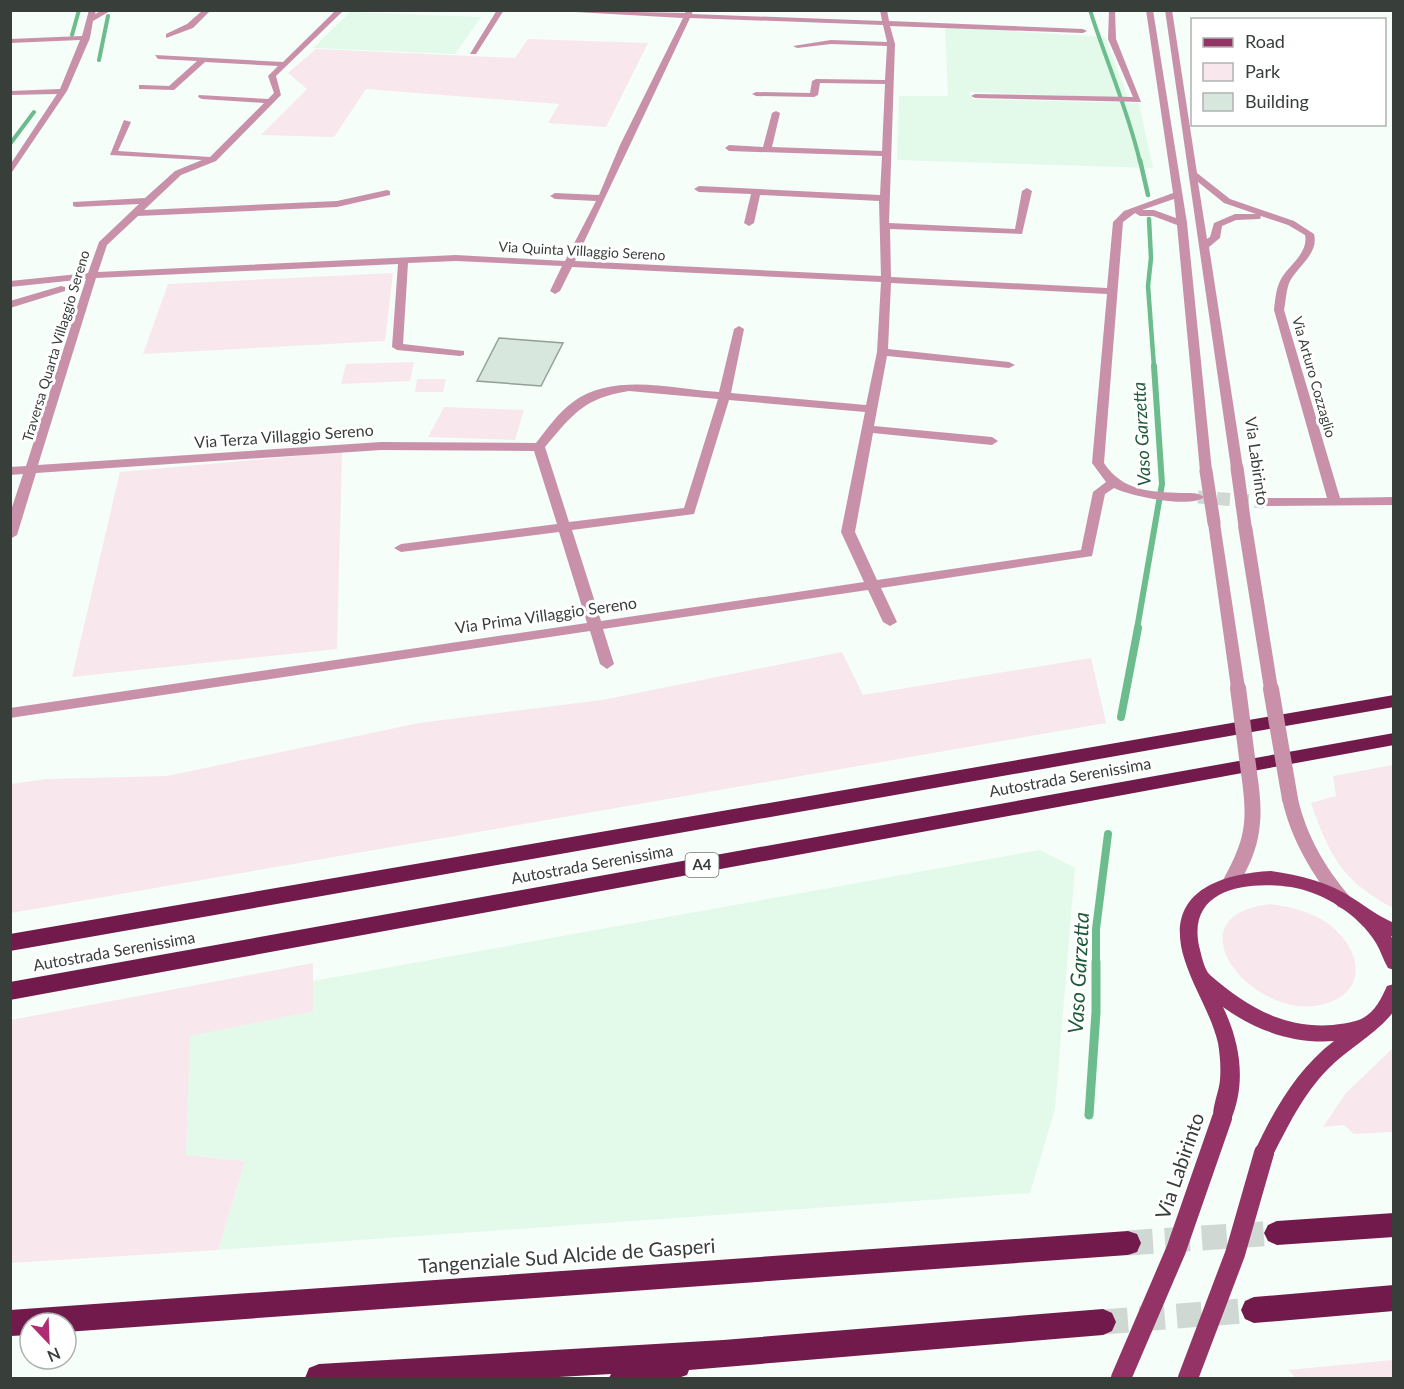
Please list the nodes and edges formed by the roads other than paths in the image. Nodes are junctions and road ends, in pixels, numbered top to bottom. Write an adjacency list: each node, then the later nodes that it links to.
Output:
1 (109, 10): 12 (street)
2 (208, 10): 15 (street)
3 (341, 10): 23 (street)
4 (501, 10): 20 (street)
5 (542, 10): 10 (street)
6 (883, 10): 13 (street)
7 (1112, 10): 32 (street)
8 (1149, 10): 33 (street, Via Labirinto)
9 (1168, 10): 41 (street, Via Labirinto)
10 (556, 11): 11 (street)
11 (688, 14): 13 (street); 48 (street)
12 (92, 15): 16 (street)
13 (887, 23): 14 (street); 18 (street)
14 (1083, 31)
15 (169, 36)
16 (86, 38): 17 (street); 26 (street)
17 (10, 40)
18 (891, 44): 19 (street); 24 (street)
19 (797, 46)
20 (473, 52)
21 (158, 57): 22 (street)
22 (204, 59): 23 (street); 25 (street)
23 (285, 63): 31 (street)
24 (890, 82): 28 (street); 38 (street)
25 (142, 87)
26 (63, 90): 27 (street); 40 (street)
27 (10, 93)
28 (756, 94)
29 (975, 96): 32 (street)
30 (202, 97): 31 (street)
31 (269, 101): 39 (street, Traversa Quarta Villaggio Sereno)
32 (1142, 102): 33 (street)
33 (1163, 107): 46 (street, Via Labirinto)
34 (776, 113): 37 (street)
35 (126, 122): 39 (street)
36 (729, 148): 37 (street)
37 (767, 149): 38 (street)
38 (887, 154): 49 (street)
39 (213, 159): 50 (street, Traversa Quarta Villaggio Sereno)
40 (10, 172)
41 (1195, 176): 54 (street); 58 (street, Via Labirinto)
42 (699, 189): 44 (street)
43 (1027, 190): 57 (street)
44 (756, 192): 49 (street); 56 (street)
45 (387, 193): 52 (street)
46 (1178, 194): 53 (street); 55 (street, Via Labirinto)
47 (555, 196): 48 (street)
48 (602, 198): 60 (street)
49 (884, 198): 57 (street)
50 (149, 201): 51 (street); 52 (street, Traversa Quarta Villaggio Sereno)
51 (76, 204)
52 (137, 213): 61 (street, Traversa Quarta Villaggio Sereno)
53 (1128, 213): 55 (street); 66 (street)
54 (1275, 218): 58 (street); 83 (street, Via Arturo Cozzaglio)
55 (1182, 223): 94 (street, Via Labirinto, bridge)
56 (749, 224)
57 (884, 226): 63 (street)
58 (1204, 246): 95 (street, Via Labirinto, bridge)
59 (403, 260): 60 (street, Via Quinta Villaggio Sereno); 61 (street, Via Quinta Villaggio Sereno); 70 (street)
60 (571, 264): 63 (street, Via Quinta Villaggio Sereno); 65 (street)
61 (94, 274): 62 (street, Via Quinta Villaggio Sereno); 77 (street, Traversa Quarta Villaggio Sereno)
62 (11, 279)
63 (886, 280): 66 (street, Via Quinta Villaggio Sereno); 69 (street)
64 (61, 289): 67 (street)
65 (555, 291)
66 (1112, 291): 79 (street)
67 (10, 306)
68 (739, 329): 72 (street)
69 (882, 352): 71 (street); 73 (street)
70 (460, 353)
71 (1009, 365)
72 (724, 397): 73 (street); 76 (street); 84 (street)
73 (870, 409): 74 (street)
74 (867, 429): 75 (street); 87 (street)
75 (992, 441)
76 (539, 447): 77 (street, Via Terza Villaggio Sereno); 84 (street)
77 (32, 470): 78 (street, Via Terza Villaggio Sereno); 85 (street, Traversa Quarta Villaggio Sereno)
78 (10, 471)
79 (1113, 483): 80 (street); 87 (street, Via Prima Villaggio Sereno)
80 (1198, 497)
81 (1394, 501): 83 (street)
82 (1264, 502): 83 (street)
83 (1335, 502)
84 (563, 527): 86 (street); 89 (street)
85 (10, 534)
86 (401, 548)
87 (871, 586): 88 (street); 89 (street, Via Prima Villaggio Sereno)
88 (890, 622)
89 (594, 626): 90 (street); 92 (street, Via Prima Villaggio Sereno)
90 (607, 664)
91 (1394, 701): 98 (highway, Autostrada Serenissima)
92 (10, 713)
93 (1394, 739): 101 (highway, Autostrada Serenissima / A4)
94 (1230, 882): 95 (main road, Via Labirinto); 100 (main road, Via Labirinto)
95 (1344, 902): 96 (main road, Via Labirinto)
96 (1366, 919): 97 (main road); 99 (main road, Via Labirinto)
97 (1394, 930)
98 (10, 943)
99 (1394, 963)
100 (1196, 964): 103 (main road, Via Labirinto); 114 (main road, Via Labirinto, bridge)
101 (10, 991)
102 (1393, 997): 103 (main road, Via Labirinto)
103 (1367, 1024): 115 (main road, Via Labirinto, bridge)
104 (1394, 1225): 105 (highway)
105 (1277, 1233)
106 (1128, 1243): 110 (highway, Tangenziale Sud Alcide de Gasperi)
107 (1394, 1298): 108 (highway)
108 (1254, 1310)
109 (1103, 1322): 111 (highway)
110 (10, 1323)
111 (723, 1354): 112 (highway); 113 (highway)
112 (319, 1378)
113 (623, 1378)
114 (1121, 1378)
115 (1188, 1378)

